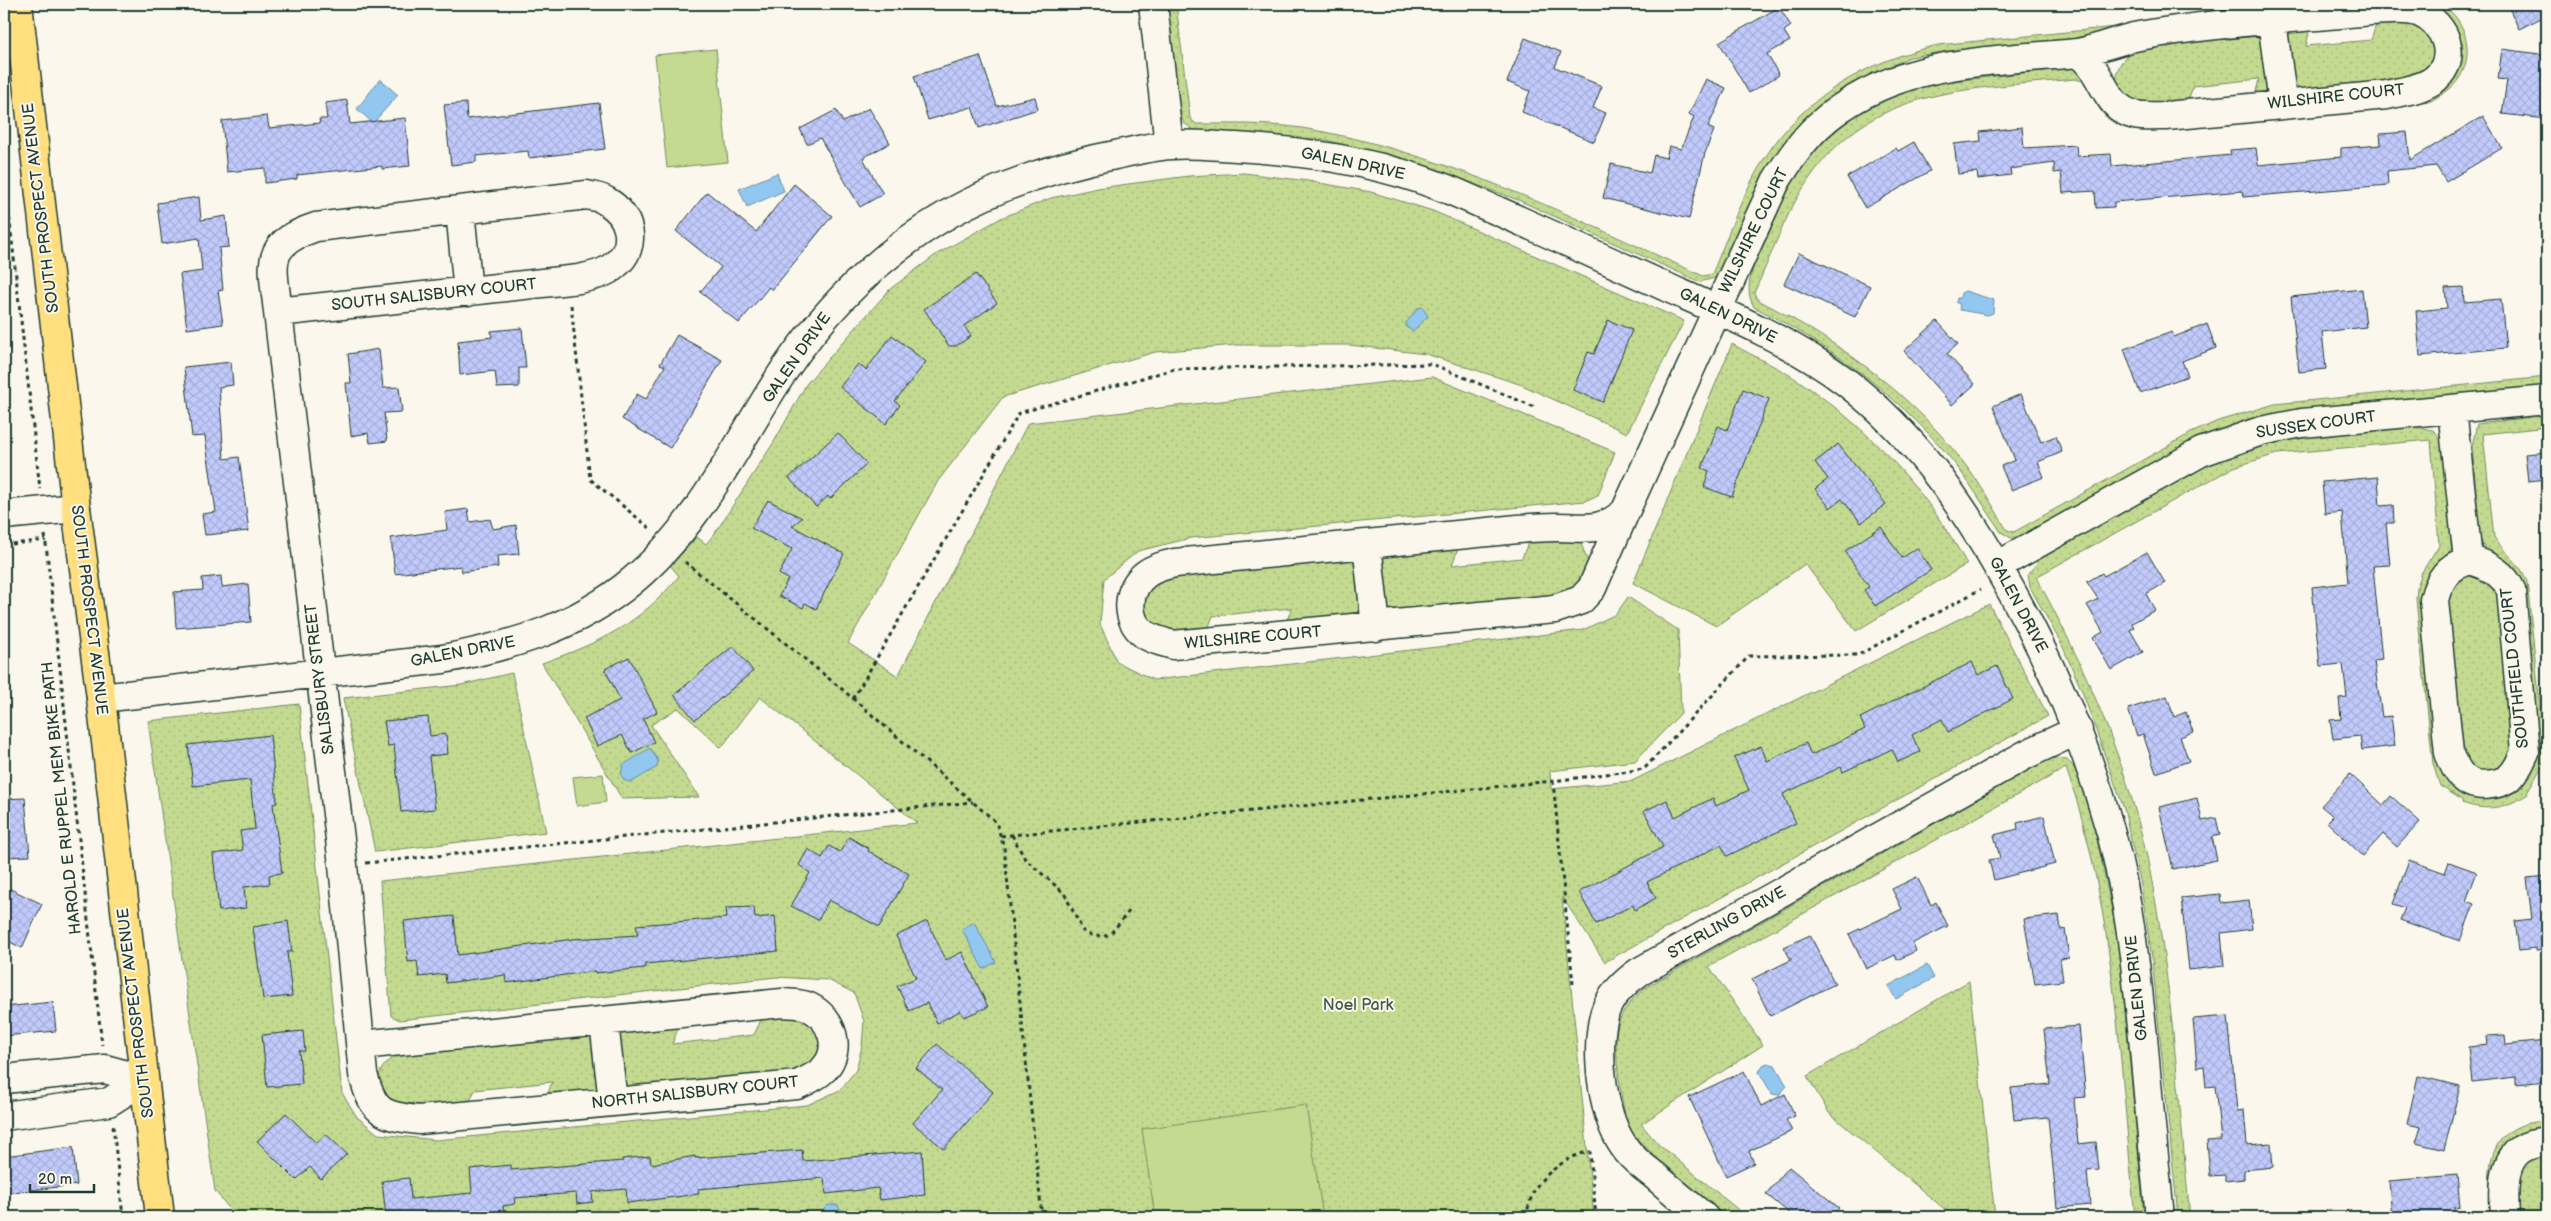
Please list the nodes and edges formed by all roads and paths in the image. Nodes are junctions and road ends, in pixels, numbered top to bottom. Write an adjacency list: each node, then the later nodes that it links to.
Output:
1 (18, 4): 17 (main road, SOUTH PROSPECT AVENUE)
2 (1153, 4): 6 (street)
3 (2272, 21): 4 (street, WILSHIRE COURT); 5 (street); 5 (street, WILSHIRE COURT)
4 (2077, 54): 5 (street, WILSHIRE COURT); 11 (street, WILSHIRE COURT)
5 (2283, 104)
6 (1170, 145): 11 (street, GALEN DRIVE); 28 (street, GALEN DRIVE)
7 (4, 170): 16 (path)
8 (460, 210): 9 (street); 9 (street, SOUTH SALISBURY COURT); 12 (street, SOUTH SALISBURY COURT)
9 (468, 292): 12 (street, SOUTH SALISBURY COURT)
10 (570, 297): 20 (path)
11 (1716, 309): 18 (street, WILSHIRE COURT); 25 (street, GALEN DRIVE)
12 (278, 312): 28 (street, SALISBURY STREET)
13 (2547, 400): 15 (street, SUSSEX COURT)
14 (1537, 408): 30 (path)
15 (2452, 409): 24 (street); 25 (street, SUSSEX COURT)
16 (40, 491)
17 (76, 508): 19 (street); 29 (main road, SOUTH PROSPECT AVENUE)
18 (1625, 512): 22 (street, WILSHIRE COURT); 27 (street, WILSHIRE COURT)
19 (4, 515)
20 (653, 531)
21 (4, 544): 41 (path, HAROLD E RUPPEL MEM BIKE PATH)
22 (1367, 544): 27 (street); 27 (street, WILSHIRE COURT)
23 (681, 558): 30 (path)
24 (2468, 560): 24 (street, SOUTHFIELD COURT)
25 (1997, 566): 31 (street, GALEN DRIVE)
26 (1981, 589): 32 (path)
27 (1376, 627)
28 (319, 672): 29 (street, GALEN DRIVE); 40 (street, SALISBURY STREET)
29 (101, 698): 43 (main road, SOUTH PROSPECT AVENUE)
30 (853, 699): 33 (path)
31 (2078, 730): 53 (street, STERLING DRIVE); 54 (street, GALEN DRIVE)
32 (1553, 781): 34 (path); 38 (path)
33 (973, 802): 35 (path); 36 (path)
34 (1012, 835): 35 (path); 37 (path)
35 (1001, 836): 50 (path)
36 (358, 864)
37 (1130, 910)
38 (1573, 984)
39 (604, 1022): 40 (street, NORTH SALISBURY COURT); 44 (street); 44 (street, NORTH SALISBURY COURT)
40 (362, 1045): 44 (street, NORTH SALISBURY COURT)
41 (102, 1048)
42 (4, 1079): 43 (street)
43 (144, 1080): 45 (street); 49 (main road, SOUTH PROSPECT AVENUE)
44 (613, 1102)
45 (4, 1116)
46 (112, 1120): 48 (path)
47 (2547, 1144): 55 (street)
48 (123, 1217)
49 (160, 1217)
50 (1042, 1217)
51 (1526, 1217): 52 (path)
52 (1596, 1217)
53 (1704, 1217)
54 (2160, 1217)
55 (2505, 1217)

